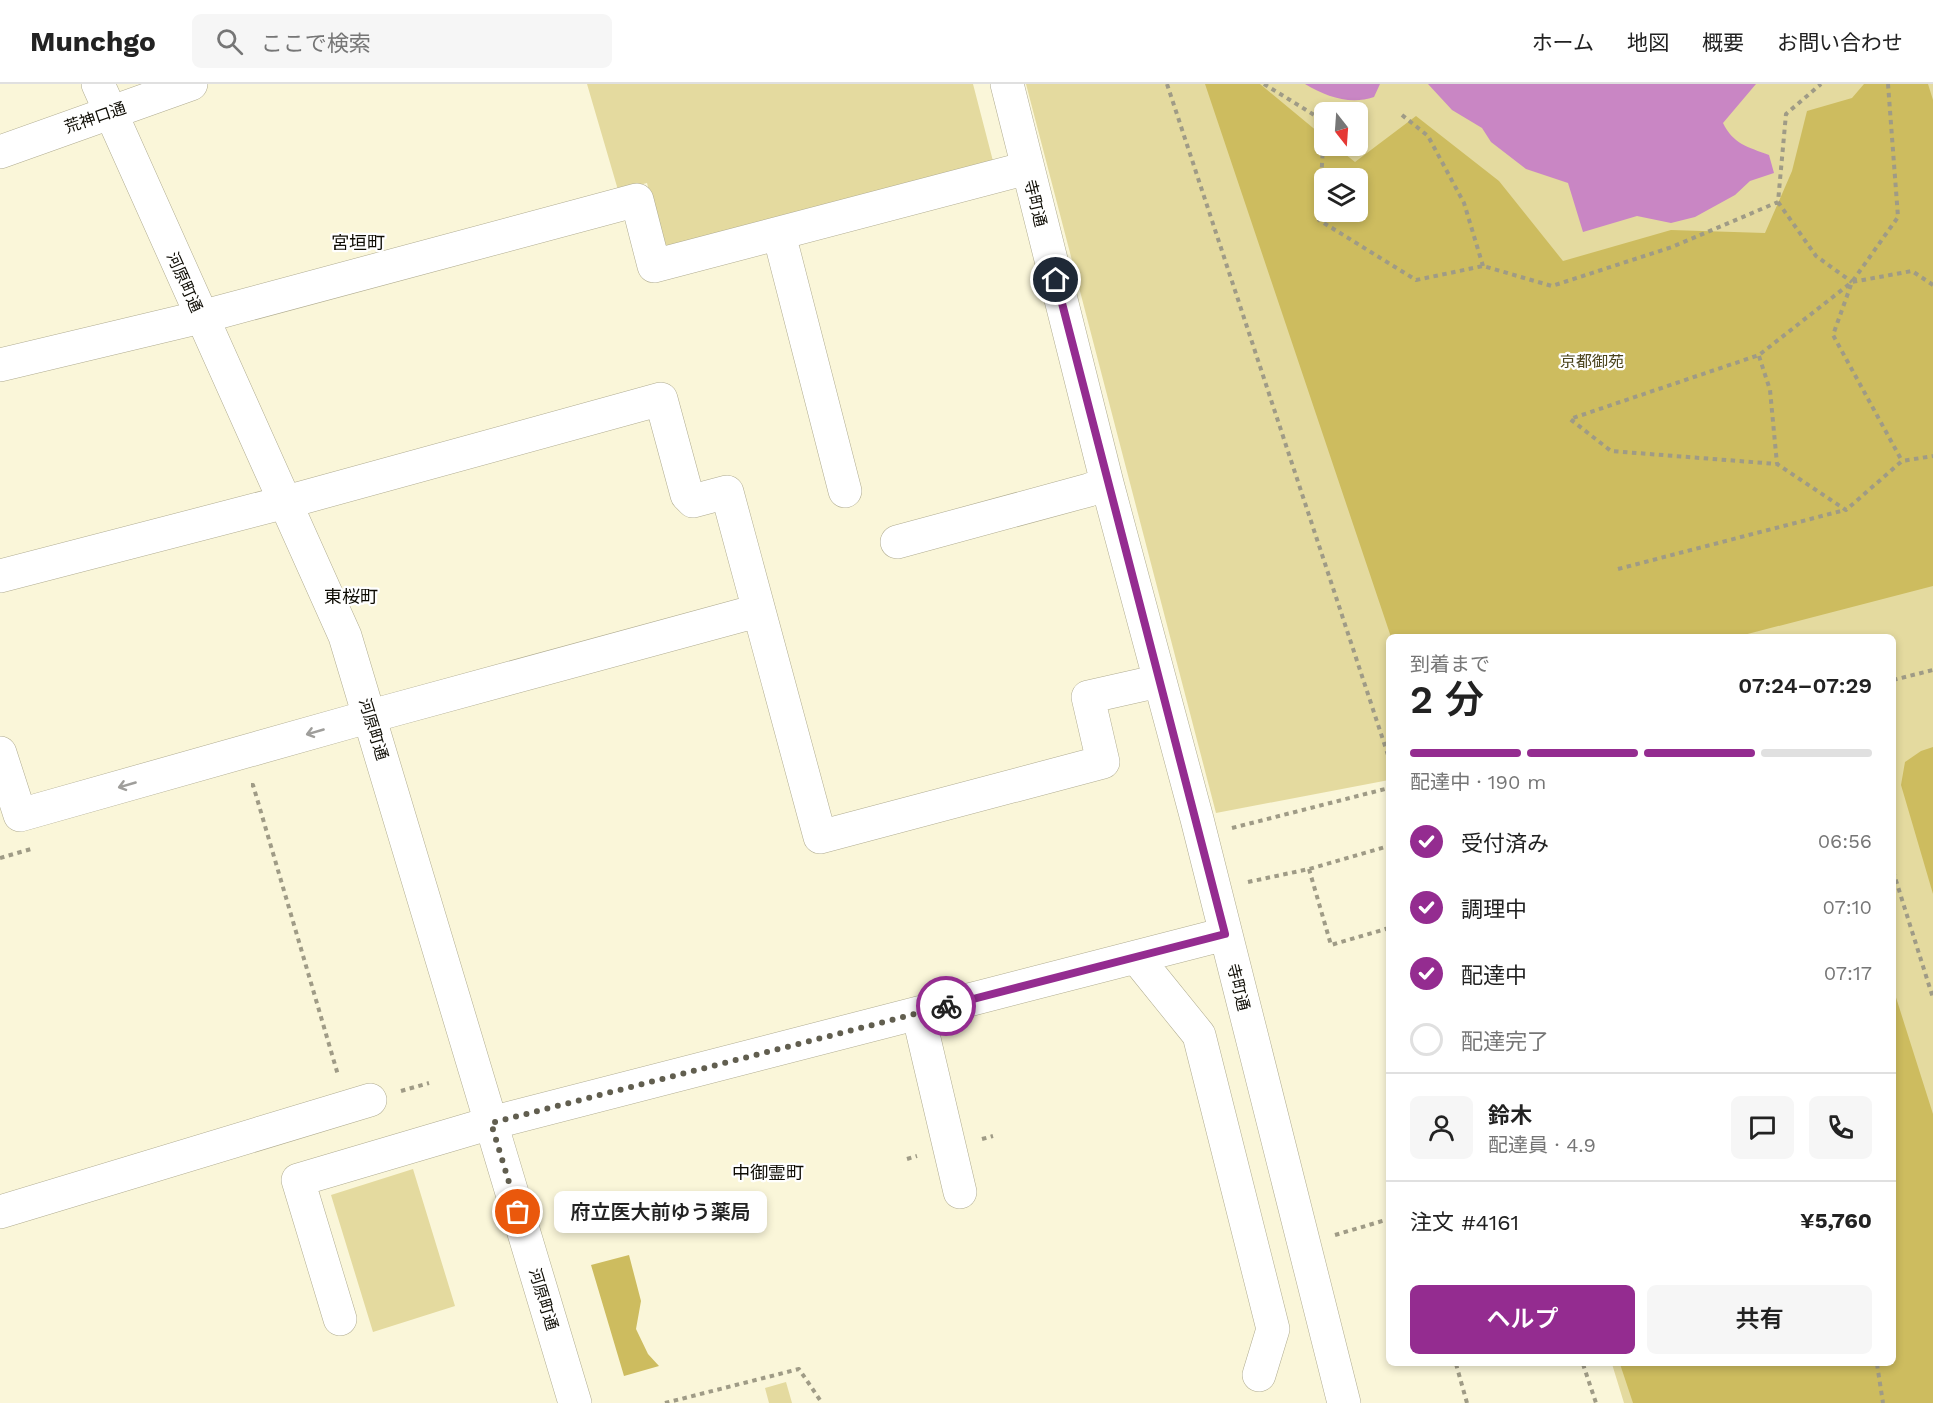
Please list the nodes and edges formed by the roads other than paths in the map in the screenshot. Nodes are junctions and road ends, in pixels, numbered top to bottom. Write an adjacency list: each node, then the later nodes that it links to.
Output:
1 (191, 84): 3 (street, 荒神口通)
2 (1007, 84): 5 (street, 寺町通)
3 (104, 98): 4 (street, 荒神口通); 7 (street, 河原町通)
4 (0, 152)
5 (1027, 168): 6 (street); 9 (street, 寺町通)
6 (779, 234): 7 (street); 10 (street)
7 (201, 317): 8 (street); 11 (street, 河原町通)
8 (0, 365)
9 (1107, 483): 12 (street); 15 (street, 寺町通)
10 (846, 491)
11 (287, 501): 13 (street); 14 (street); 16 (street, 河原町通)
12 (897, 542)
13 (0, 576)
14 (757, 611): 15 (street); 16 (street)
15 (1159, 681): 18 (street, 寺町通)
16 (371, 716): 17 (street, one-way to 17); 22 (street, 河原町通)
17 (0, 753)
18 (1225, 934): 19 (street); 28 (street, 寺町通)
19 (1136, 957): 20 (street); 26 (street)
20 (918, 1013): 22 (street); 23 (street)
21 (359, 1104): 24 (street)
22 (491, 1123): 25 (street); 27 (street, 河原町通)
23 (960, 1192)
24 (0, 1212)
25 (340, 1319)
26 (1259, 1375)
27 (575, 1403)
28 (1344, 1403)

